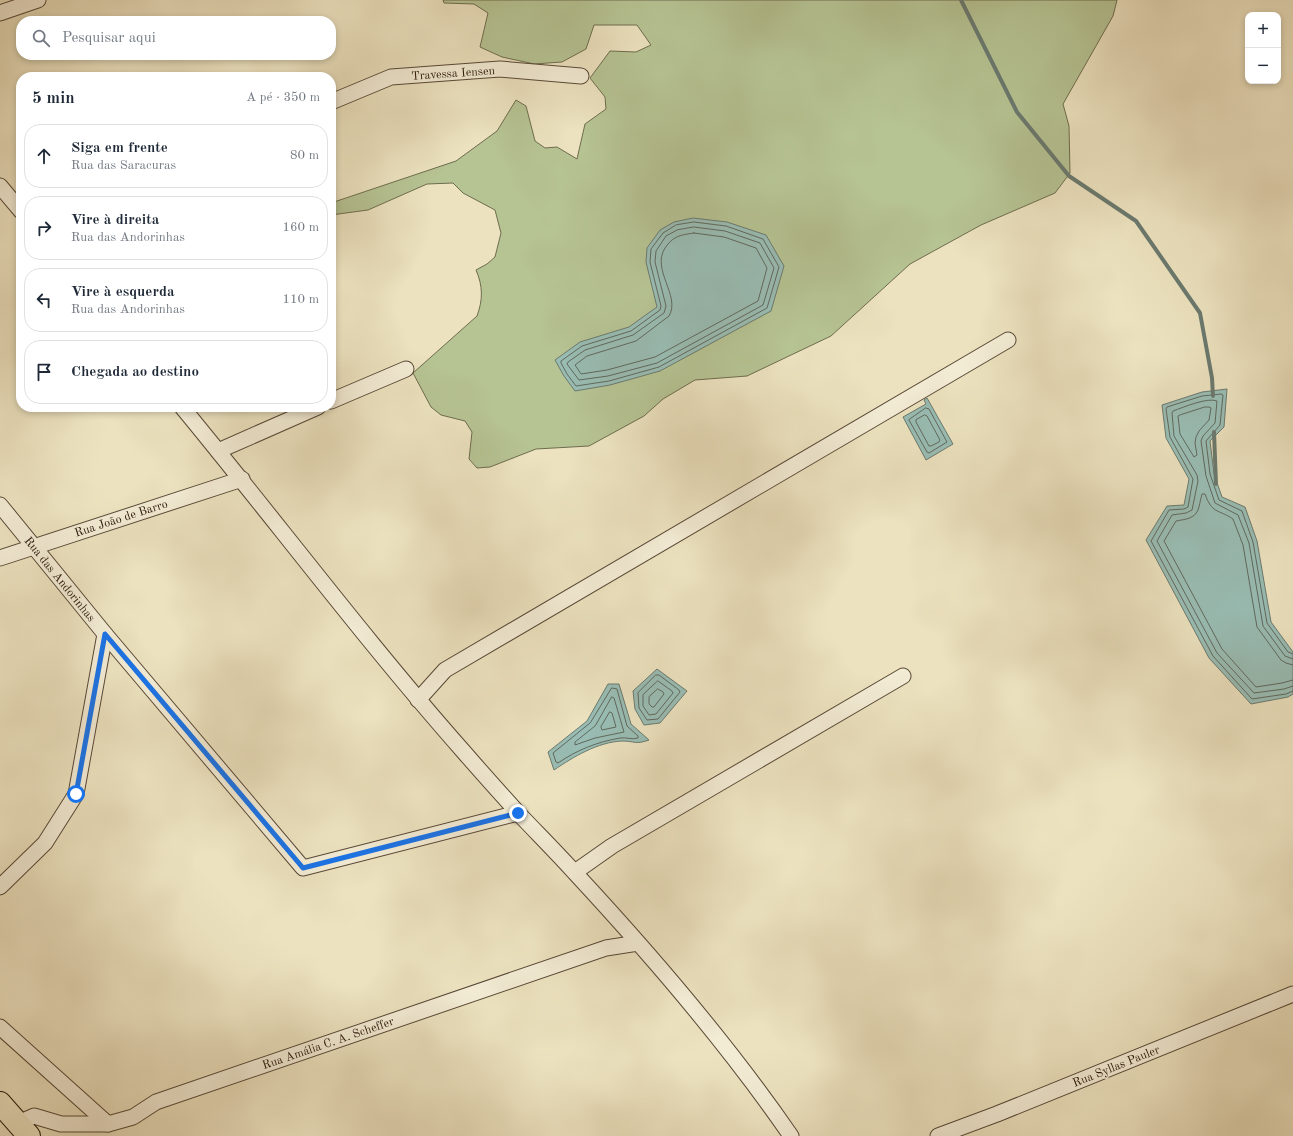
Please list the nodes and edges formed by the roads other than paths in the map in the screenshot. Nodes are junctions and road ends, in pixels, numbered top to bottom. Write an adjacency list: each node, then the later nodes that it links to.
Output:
1 (38, 0): 2 (street)
2 (0, 13)
3 (581, 76): 4 (street, Travessa Iensen)
4 (336, 100)
5 (0, 186): 6 (street)
6 (16, 205)
7 (1008, 340): 19 (street)
8 (406, 368): 9 (street)
9 (336, 399)
10 (186, 412): 12 (street)
11 (307, 412): 12 (street)
12 (218, 451): 13 (street)
13 (242, 479): 15 (street, Rua João de Barro); 19 (street)
14 (0, 505): 15 (street, Rua das Andorinhas)
15 (34, 546): 16 (street, Rua João de Barro); 17 (street, Rua das Andorinhas)
16 (0, 558)
17 (105, 634): 20 (street, Rua das Andorinhas); 22 (street)
18 (903, 676): 21 (street)
19 (418, 700): 20 (street)
20 (518, 813): 21 (street)
21 (575, 872): 23 (street)
22 (0, 887)
23 (638, 943): 28 (street, Rua Amália C. A. Scheffer); 31 (street)
24 (1293, 994): 32 (street, Rua Syllas Pauler)
25 (0, 1027): 28 (street)
26 (0, 1103): 29 (highway)
27 (60, 1124): 28 (street, Rua Amália C. A. Scheffer); 29 (street, Rua Amália C. A. Scheffer); 30 (street)
28 (108, 1124)
29 (24, 1130)
30 (83, 1136)
31 (791, 1136)
32 (938, 1136)

